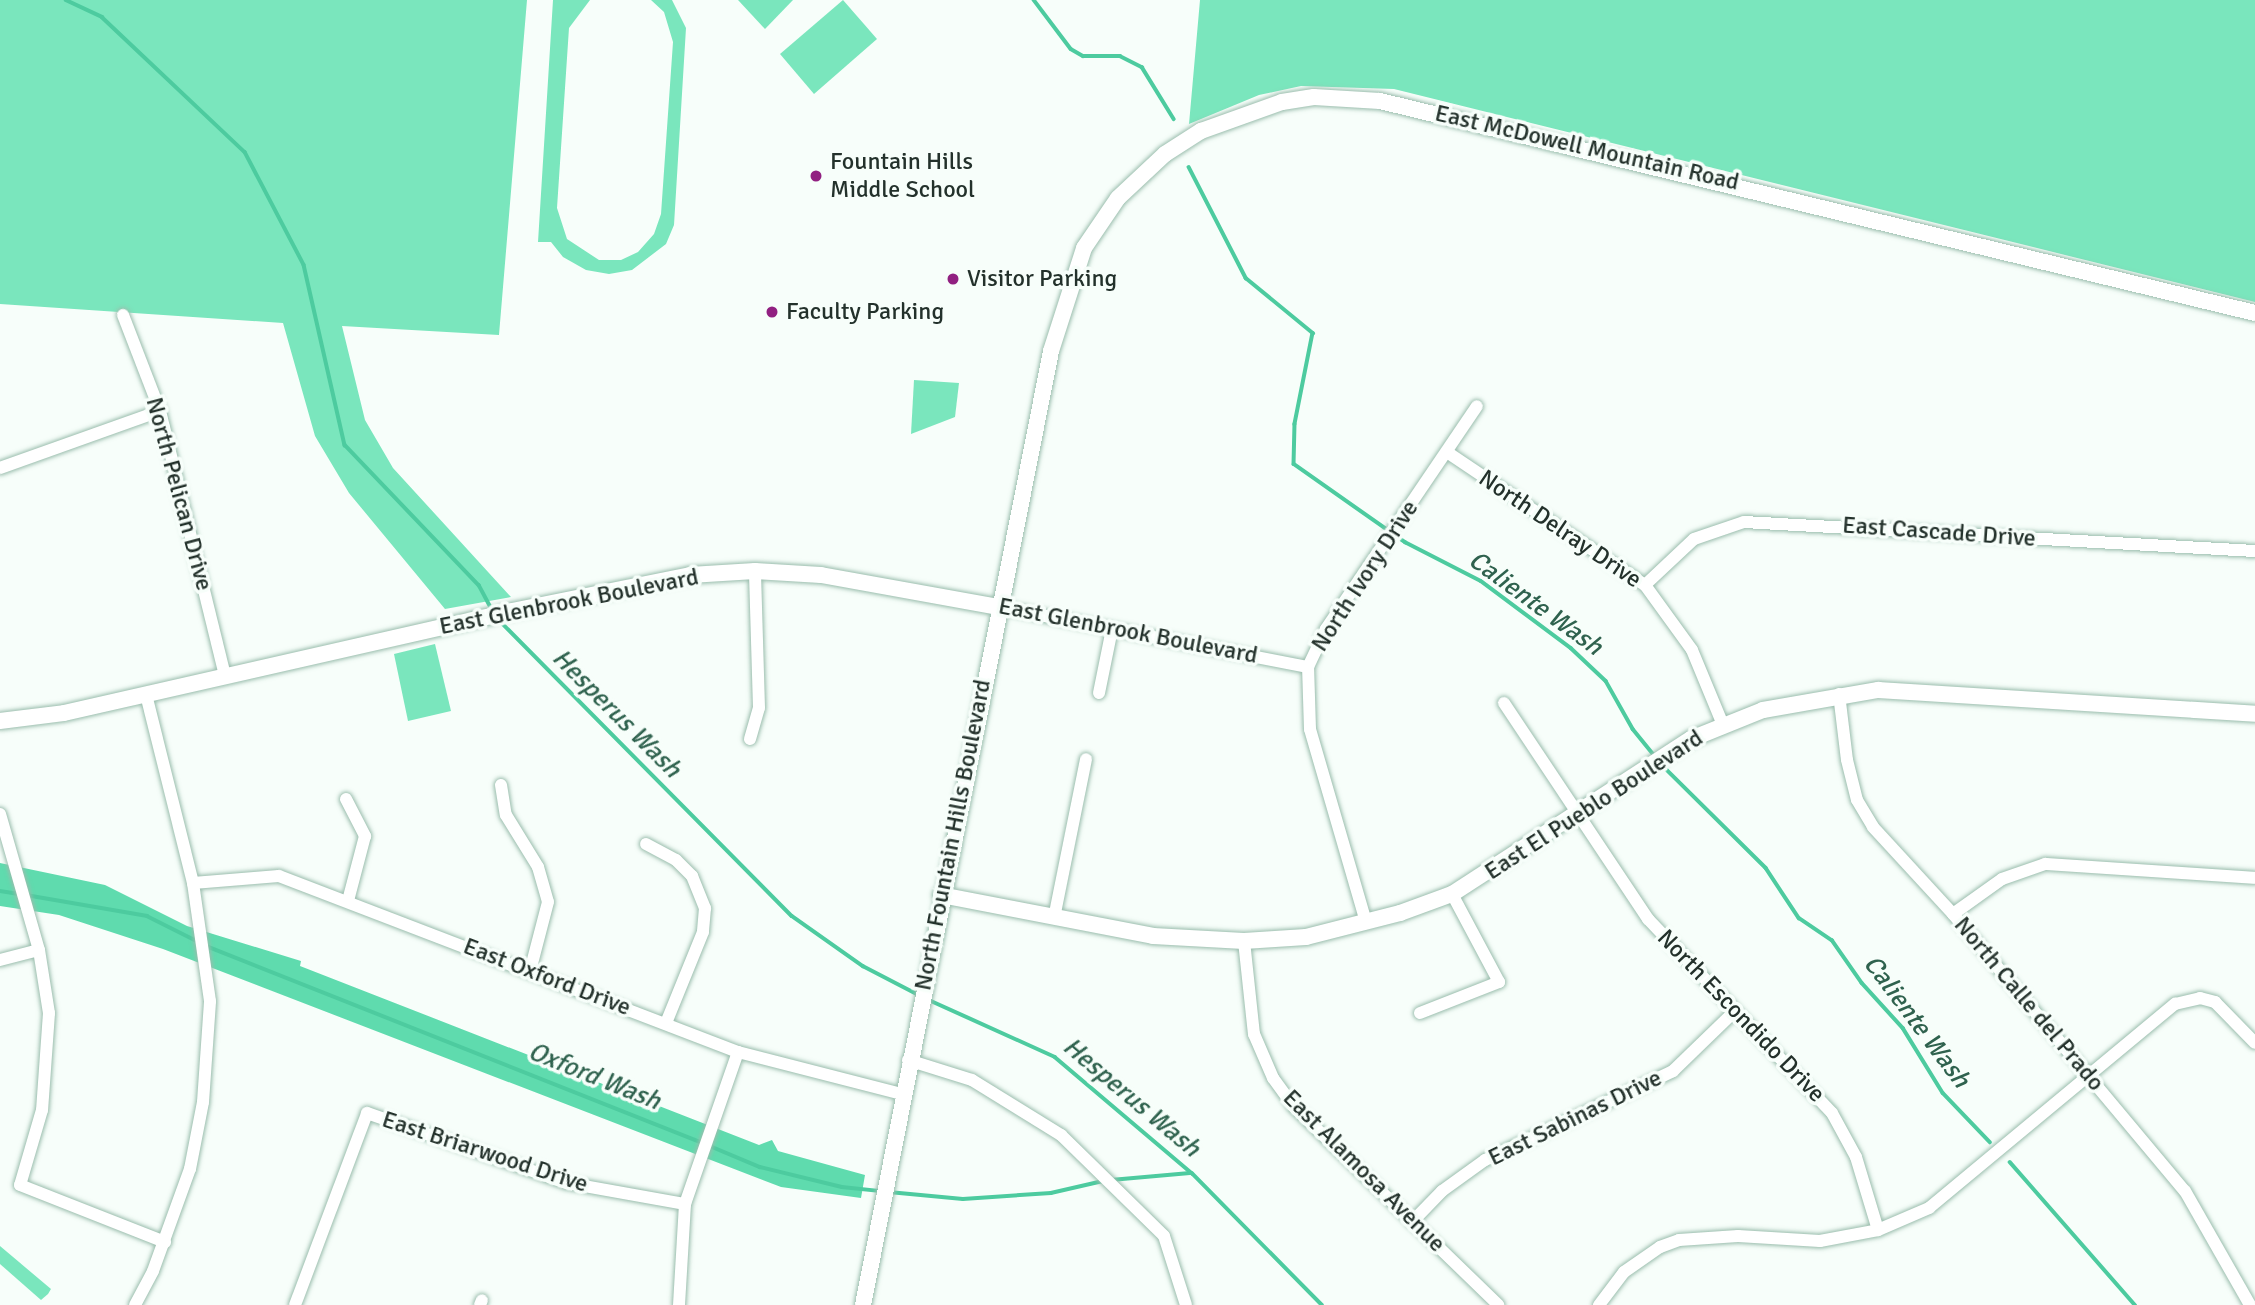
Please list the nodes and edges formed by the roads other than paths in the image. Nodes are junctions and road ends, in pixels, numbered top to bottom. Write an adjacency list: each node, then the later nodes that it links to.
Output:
1 (2255, 313): 3 (street, East McDowell Mountain Road)
2 (123, 315): 5 (street, North Pelican Drive)
3 (1048, 366): 11 (street, North Fountain Hills Boulevard)
4 (1477, 406): 6 (street, North Ivory Drive)
5 (160, 411): 7 (street); 14 (street, North Pelican Drive)
6 (1447, 453): 10 (street, North Delray Drive); 13 (street, North Ivory Drive)
7 (0, 468)
8 (2255, 551): 10 (street, East Cascade Drive)
9 (755, 570): 11 (street, East Glenbrook Boulevard); 14 (street, East Glenbrook Boulevard); 22 (street)
10 (1645, 585): 21 (street, North Delray Drive)
11 (999, 607): 12 (street, East Glenbrook Boulevard); 32 (street, North Fountain Hills Boulevard)
12 (1112, 629): 13 (street, East Glenbrook Boulevard); 15 (street)
13 (1308, 667): 36 (street, North Ivory Drive)
14 (225, 677): 17 (street, East Glenbrook Boulevard)
15 (1099, 693)
16 (1839, 694): 19 (street, East El Pueblo Boulevard); 21 (street, East El Pueblo Boulevard); 34 (street, North Calle del Prado)
17 (146, 695): 20 (street, East Glenbrook Boulevard); 30 (street)
18 (1504, 703): 27 (street, North Escondido Drive)
19 (2255, 715)
20 (0, 721)
21 (1723, 725): 27 (street, East El Pueblo Boulevard)
22 (750, 739)
23 (1086, 759): 35 (street)
24 (500, 785): 40 (street)
25 (346, 799): 33 (street)
26 (0, 814): 38 (street)
27 (1577, 816): 31 (street, East El Pueblo Boulevard); 41 (street, North Escondido Drive)
28 (646, 844): 43 (street)
29 (2255, 878): 34 (street)
30 (193, 883): 33 (street, East Oxford Drive); 52 (street)
31 (1452, 894): 36 (street, East El Pueblo Boulevard); 42 (street)
32 (941, 895): 35 (street, East El Pueblo Boulevard); 46 (street, North Fountain Hills Boulevard)
33 (348, 901): 40 (street, East Oxford Drive)
34 (1953, 914): 47 (street, North Calle del Prado)
35 (1054, 918): 37 (street, East El Pueblo Boulevard)
36 (1366, 922): 37 (street, East El Pueblo Boulevard)
37 (1244, 941): 50 (street, East Alamosa Avenue)
38 (39, 950): 39 (street); 52 (street)
39 (0, 960)
40 (530, 971): 43 (street, East Oxford Drive)
41 (1735, 1011): 50 (street, East Sabinas Drive); 51 (street, North Escondido Drive)
42 (1420, 1013)
43 (666, 1023): 45 (street, East Oxford Drive)
44 (2255, 1043): 47 (street)
45 (738, 1052): 48 (street, East Oxford Drive); 49 (street)
46 (908, 1060): 48 (street, North Fountain Hills Boulevard); 57 (street)
47 (2088, 1075): 51 (street); 60 (street, North Calle del Prado)
48 (902, 1094): 56 (street, North Fountain Hills Boulevard)
49 (685, 1204): 54 (street, East Briarwood Drive); 55 (street)
50 (1412, 1222): 58 (street, East Alamosa Avenue)
51 (1878, 1230): 59 (street)
52 (165, 1242): 53 (street)
53 (135, 1305)
54 (295, 1305)
55 (679, 1305)
56 (863, 1305)
57 (1186, 1305)
58 (1498, 1305)
59 (1600, 1305)
60 (2250, 1305)

